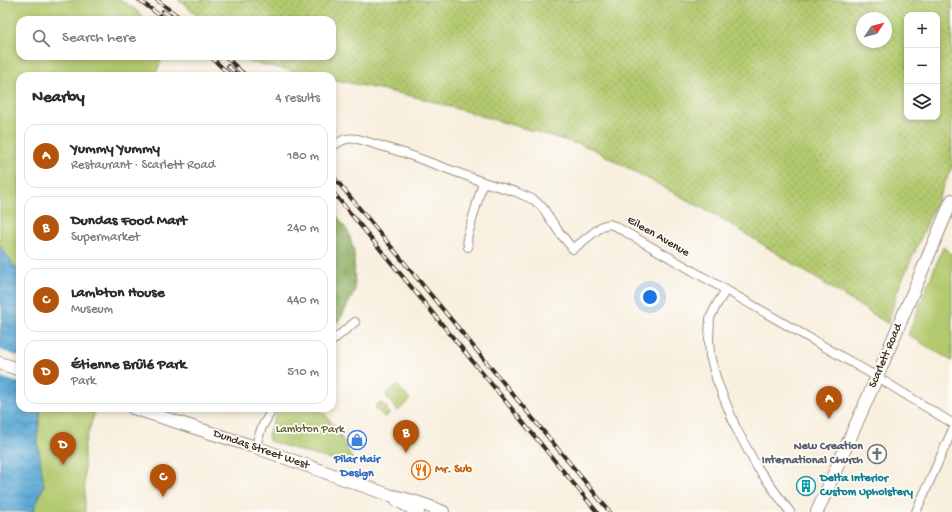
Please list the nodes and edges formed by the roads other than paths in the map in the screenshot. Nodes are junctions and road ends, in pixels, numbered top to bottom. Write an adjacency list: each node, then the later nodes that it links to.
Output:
1 (336, 144): 2 (street, Eileen Avenue)
2 (483, 182): 4 (street); 5 (street, Eileen Avenue)
3 (952, 200): 10 (main road, Scarlett Road)
4 (468, 247)
5 (726, 290): 10 (street, Eileen Avenue); 19 (street)
6 (355, 322): 7 (street)
7 (336, 338)
8 (0, 364): 9 (main road)
9 (16, 369)
10 (877, 377): 13 (street, Eileen Avenue); 20 (main road, Scarlett Road)
11 (146, 412): 15 (main road, Dundas Street West)
12 (271, 412): 15 (street)
13 (952, 423)
14 (952, 431): 21 (street)
15 (255, 447): 16 (main road, Dundas Street West)
16 (389, 495): 17 (main road, Dundas Street West); 18 (main road, Dundas Street West)
17 (418, 512)
18 (443, 512)
19 (790, 512)
20 (817, 512)
21 (916, 512)

